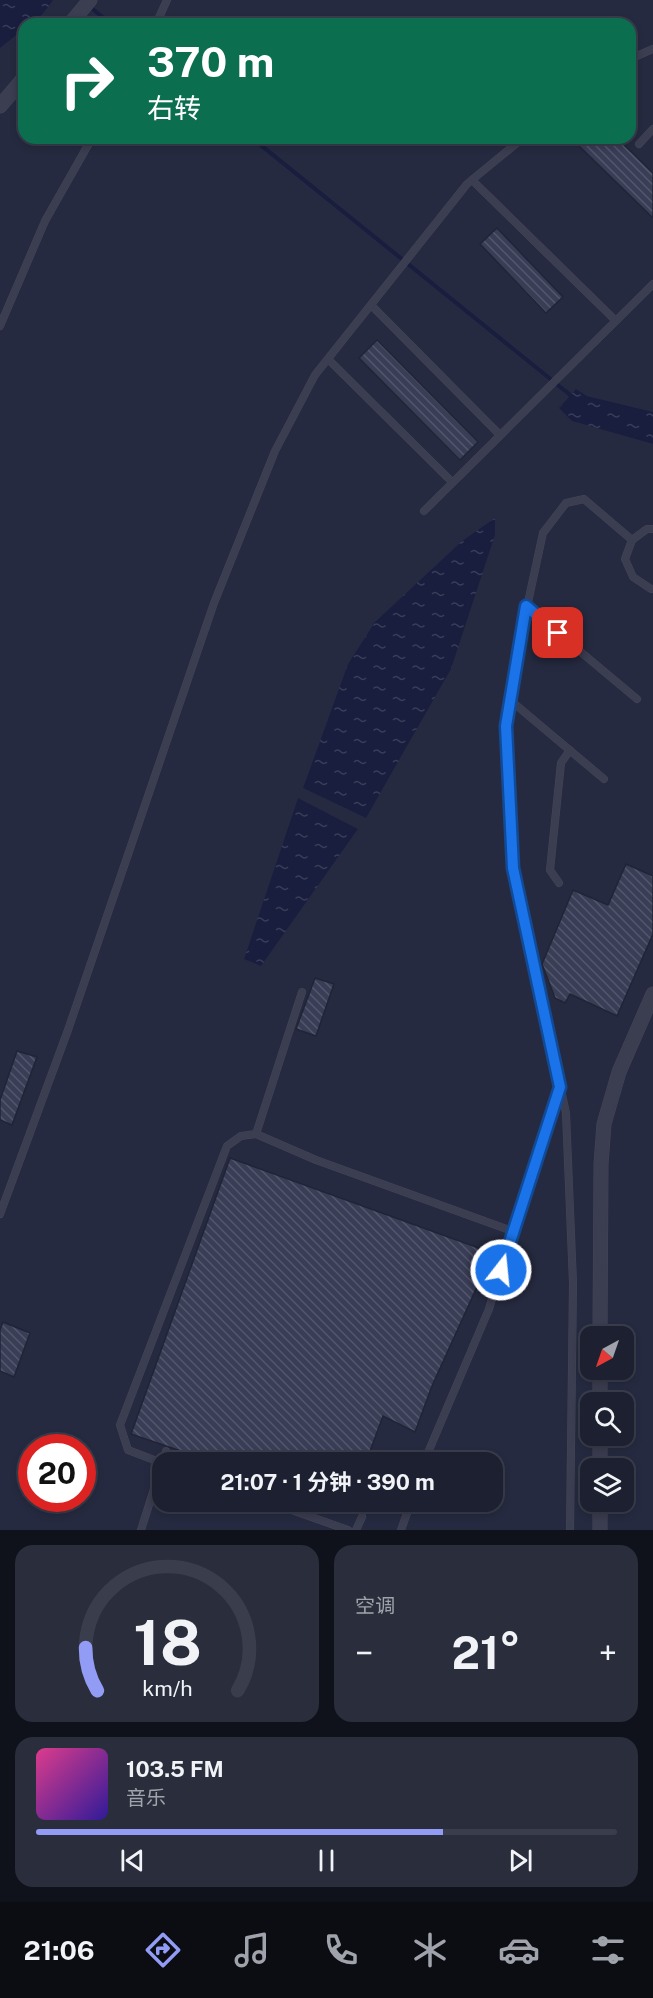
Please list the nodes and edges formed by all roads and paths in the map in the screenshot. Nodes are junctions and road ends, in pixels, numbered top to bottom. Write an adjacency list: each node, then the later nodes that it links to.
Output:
1 (90, 0): 3 (street)
2 (167, 0): 4 (lane)
3 (75, 18)
4 (159, 18)
5 (653, 49): 6 (lane)
6 (636, 56)
7 (18, 85): 8 (street)
8 (0, 106)
9 (653, 129): 12 (lane)
10 (89, 144): 17 (lane)
11 (516, 144): 13 (lane)
12 (639, 144)
13 (472, 180): 15 (lane); 16 (lane)
14 (653, 284): 16 (lane)
15 (371, 304): 18 (lane); 19 (lane)
16 (616, 321): 19 (lane)
17 (0, 326)
18 (328, 359): 20 (lane); 35 (lane)
19 (500, 435): 21 (lane)
20 (450, 479)
21 (424, 512)
22 (653, 530): 23 (lane)
23 (632, 540): 24 (lane); 25 (lane)
24 (653, 589)
25 (526, 606): 26 (lane); 27 (lane)
26 (637, 699)
27 (510, 700): 28 (lane); 33 (lane)
28 (570, 750): 29 (lane); 30 (lane)
29 (604, 778)
30 (560, 883)
31 (302, 992): 34 (lane)
32 (653, 994): 37 (street)
33 (560, 1087): 36 (lane); 49 (lane)
34 (256, 1134): 36 (lane); 39 (lane)
35 (0, 1214)
36 (512, 1231): 38 (lane)
37 (600, 1326)
38 (428, 1452)
39 (152, 1459)
40 (152, 1495): 45 (lane)
41 (297, 1512): 46 (lane)
42 (407, 1512): 48 (lane)
43 (600, 1512): 50 (street)
44 (362, 1516): 47 (lane)
45 (141, 1530)
46 (348, 1530)
47 (356, 1530)
48 (401, 1530)
49 (570, 1530)
50 (600, 1530)

